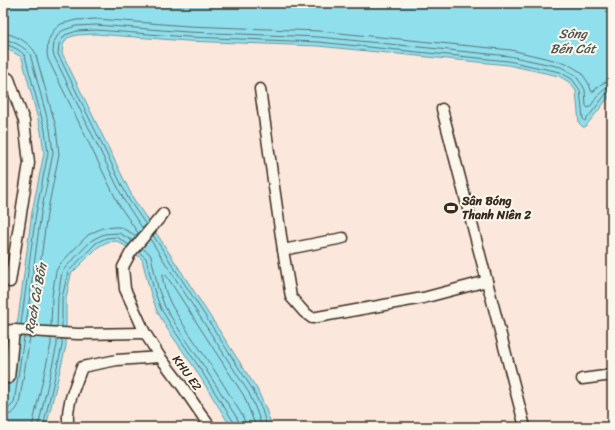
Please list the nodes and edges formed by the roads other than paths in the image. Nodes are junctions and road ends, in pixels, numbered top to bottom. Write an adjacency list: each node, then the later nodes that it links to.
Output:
1 (3, 75): 8 (street)
2 (260, 89): 6 (street)
3 (442, 109): 7 (street)
4 (164, 214): 11 (street, KHU E2)
5 (343, 238): 6 (street)
6 (283, 250): 7 (street)
7 (487, 281): 18 (street)
8 (10, 282)
9 (14, 330): 10 (street); 11 (street); 14 (street)
10 (3, 331)
11 (145, 333): 12 (street, KHU E2)
12 (160, 357): 16 (street); 17 (street, KHU E2)
13 (612, 375): 15 (street)
14 (9, 378)
15 (582, 379)
16 (69, 427)
17 (210, 427)
18 (525, 427)

